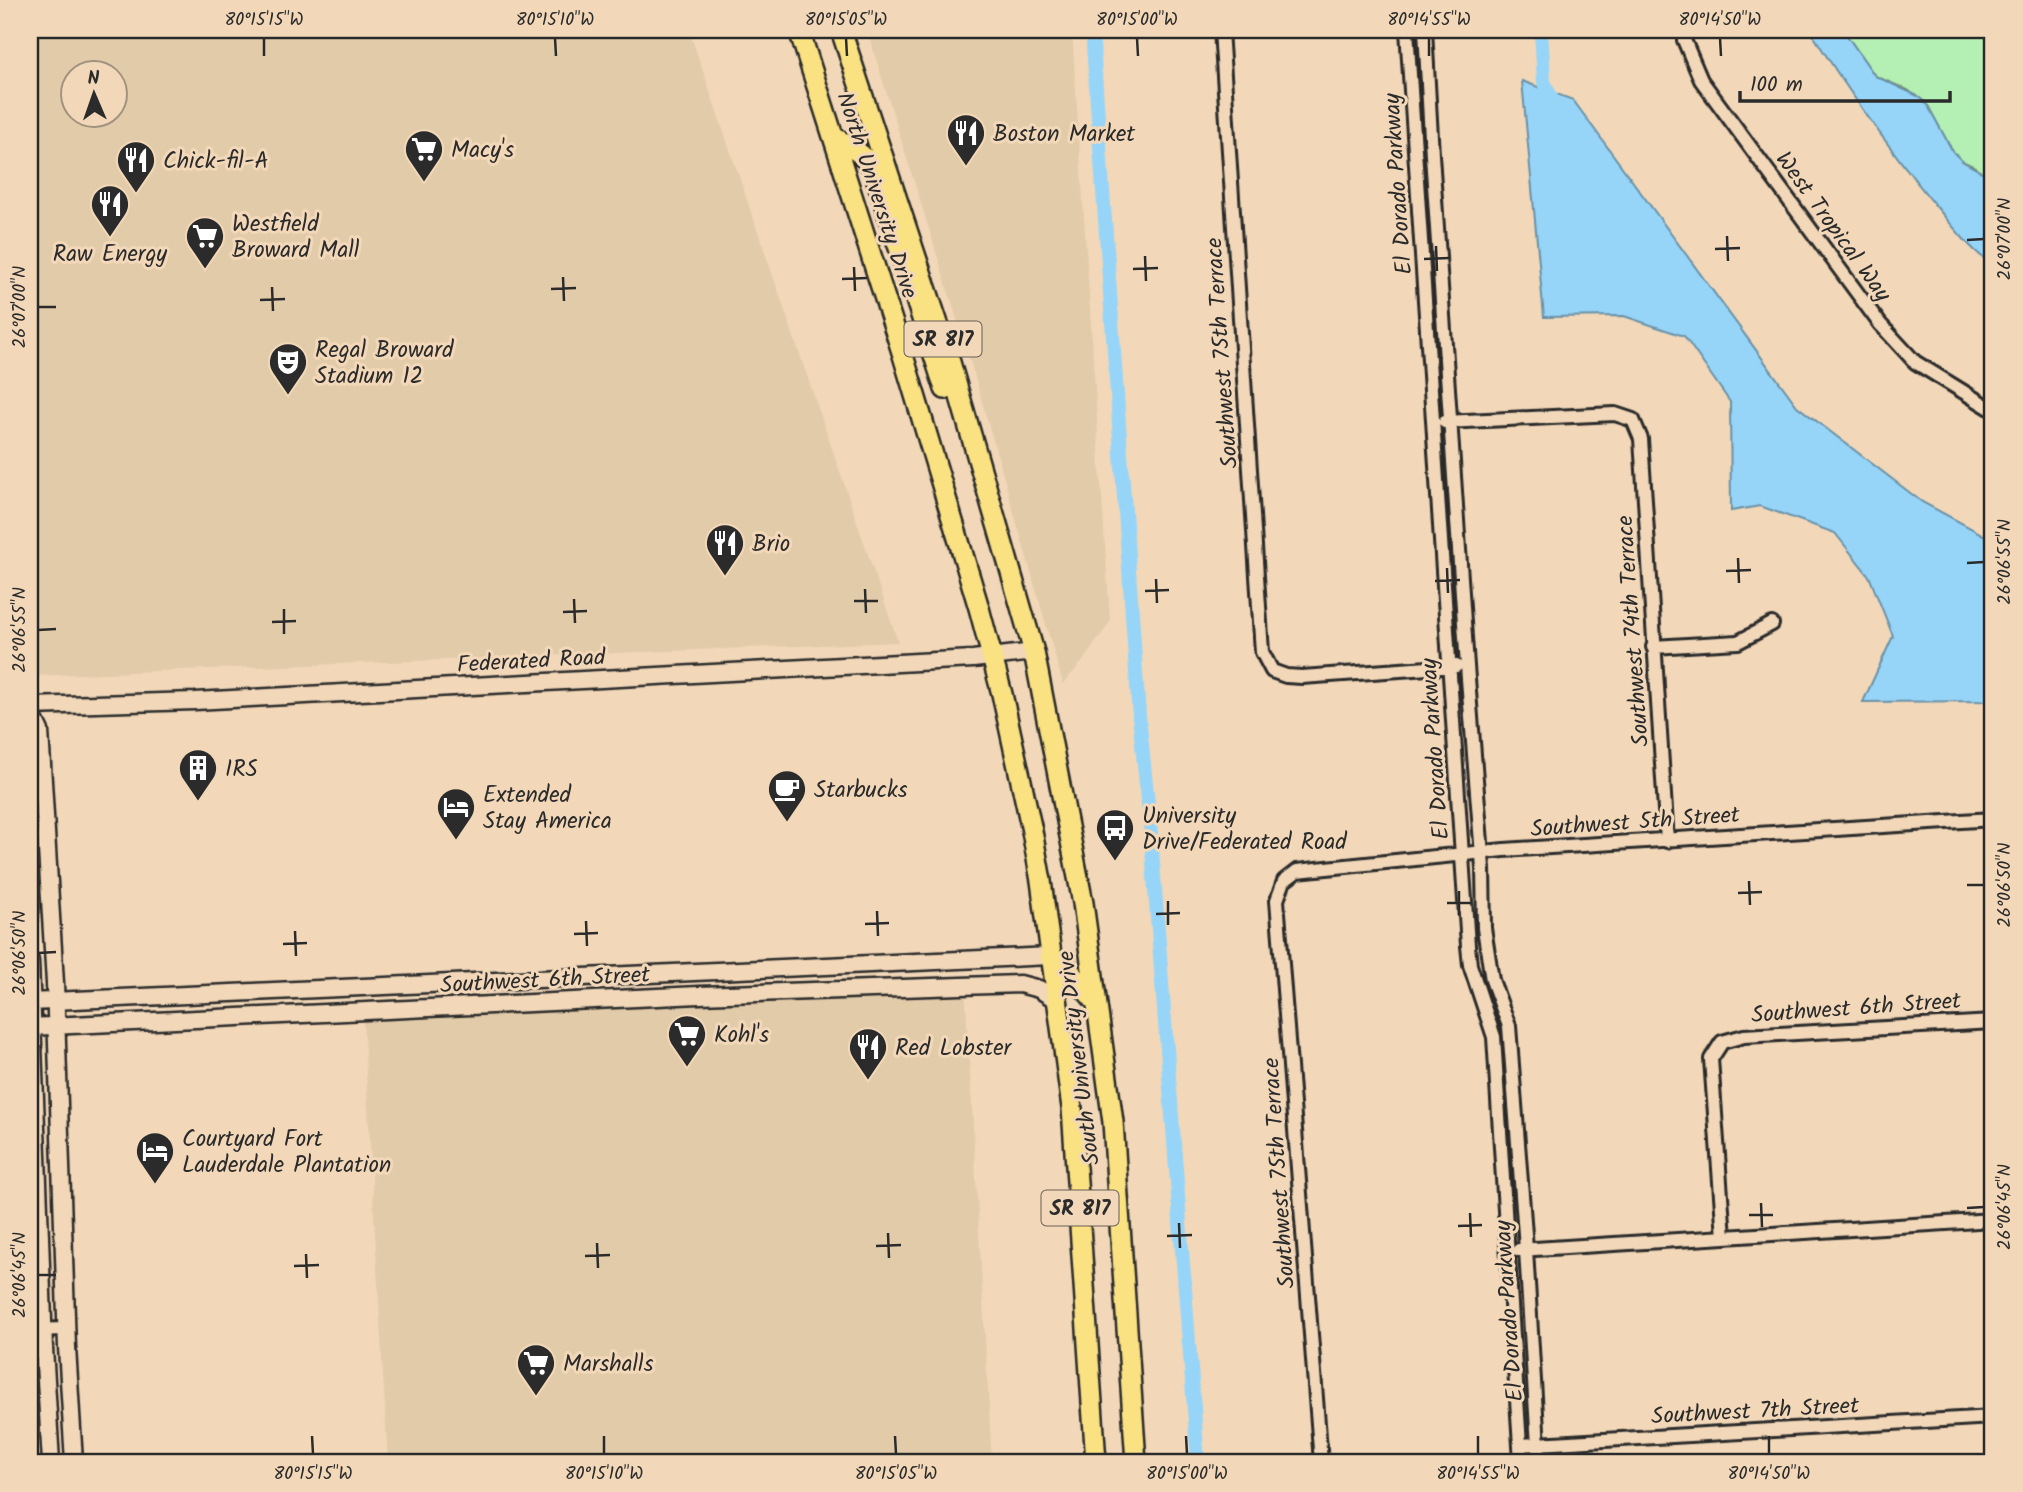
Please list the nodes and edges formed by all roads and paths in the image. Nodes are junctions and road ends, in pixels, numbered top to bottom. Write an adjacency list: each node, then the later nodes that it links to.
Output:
1 (799, 30): 7 (main road, North University Drive / SR 817)
2 (841, 30): 11 (main road, North University Drive / SR 817)
3 (1221, 30): 17 (street, Southwest 75th Terrace)
4 (1407, 30): 10 (street, El Dorado Parkway)
5 (1425, 30): 9 (street, El Dorado Parkway)
6 (1684, 30): 8 (street, West Tropical Way)
7 (834, 138): 11 (main road); 15 (main road, North University Drive / SR 817)
8 (1993, 410)
9 (1451, 422): 10 (street); 13 (street, Southwest 74th Terrace); 16 (street, El Dorado Parkway)
10 (1434, 423): 17 (street, El Dorado Parkway)
11 (972, 438): 14 (main road, North University Drive / SR 817)
12 (1772, 624): 13 (street)
13 (1653, 647): 20 (street, Southwest 74th Terrace)
14 (1034, 652): 15 (street, Federated Road); 29 (main road, South University Drive / SR 817)
15 (993, 657): 18 (street, Federated Road); 24 (main road, South University Drive / SR 817)
16 (1467, 666): 17 (street); 21 (street, El Dorado Parkway)
17 (1450, 667): 22 (street, El Dorado Parkway)
18 (30, 708): 26 (street)
19 (1993, 819): 20 (street, Southwest 5th Street)
20 (1667, 841): 21 (street, Southwest 5th Street)
21 (1482, 852): 22 (street, Southwest 5th Street); 35 (street, El Dorado Parkway)
22 (1462, 855): 23 (street, Southwest 5th Street); 36 (street, El Dorado Parkway)
23 (1284, 881): 46 (street, Southwest 75th Terrace)
24 (1050, 956): 26 (street, Southwest 6th Street); 27 (main road, South University Drive / SR 817); 29 (main road)
25 (30, 961): 28 (street)
26 (55, 1001): 28 (street, Southwest 6th Street); 32 (street)
27 (1058, 1001): 32 (street, Southwest 6th Street); 44 (main road, South University Drive / SR 817)
28 (31, 1002): 31 (street)
29 (1097, 1002): 45 (main road, South University Drive / SR 817)
30 (1993, 1022): 34 (street, Southwest 6th Street)
31 (31, 1026): 32 (street, Southwest 6th Street); 38 (street)
32 (56, 1026): 37 (street)
33 (1993, 1220): 34 (street)
34 (1724, 1237): 35 (street)
35 (1525, 1250): 36 (street); 40 (street, El Dorado Parkway)
36 (1507, 1251): 41 (street, El Dorado Parkway)
37 (66, 1329): 38 (street); 43 (street)
38 (37, 1330): 42 (street)
39 (1993, 1417): 40 (street, Southwest 7th Street)
40 (1538, 1444): 41 (street, Southwest 7th Street); 48 (street, El Dorado Parkway)
41 (1520, 1445): 47 (street, El Dorado Parkway)
42 (51, 1462)
43 (74, 1462)
44 (1096, 1462)
45 (1136, 1462)
46 (1321, 1462)
47 (1521, 1462)
48 (1539, 1462)

